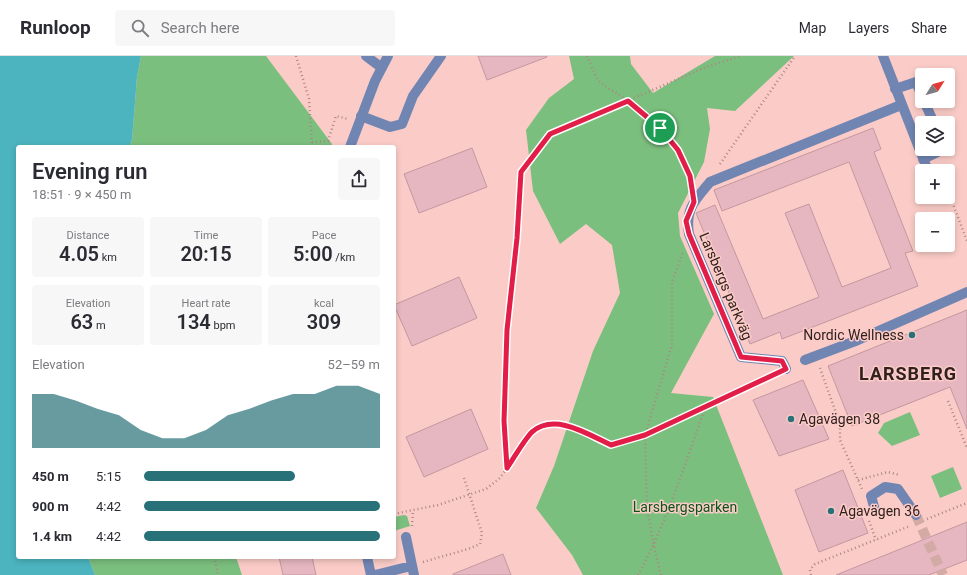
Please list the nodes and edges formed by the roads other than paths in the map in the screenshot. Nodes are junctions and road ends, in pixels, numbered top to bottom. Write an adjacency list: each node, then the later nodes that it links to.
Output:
1 (366, 56): 5 (street)
2 (388, 56): 5 (street)
3 (441, 56): 9 (street)
4 (883, 56): 7 (street)
5 (382, 68): 9 (street)
6 (915, 82): 7 (street)
7 (895, 89): 8 (street)
8 (901, 105): 12 (street); 16 (street, Larsbergs parkväg)
9 (360, 116): 10 (street)
10 (351, 145)
11 (929, 156): 12 (street)
12 (923, 159): 13 (street)
13 (925, 164)
14 (967, 292): 15 (street)
15 (805, 360)
16 (786, 369)
17 (875, 510): 18 (street)
18 (916, 521)
19 (406, 537): 21 (street)
20 (367, 559): 22 (street)
21 (413, 570): 23 (street)
22 (371, 575)
23 (376, 575)

